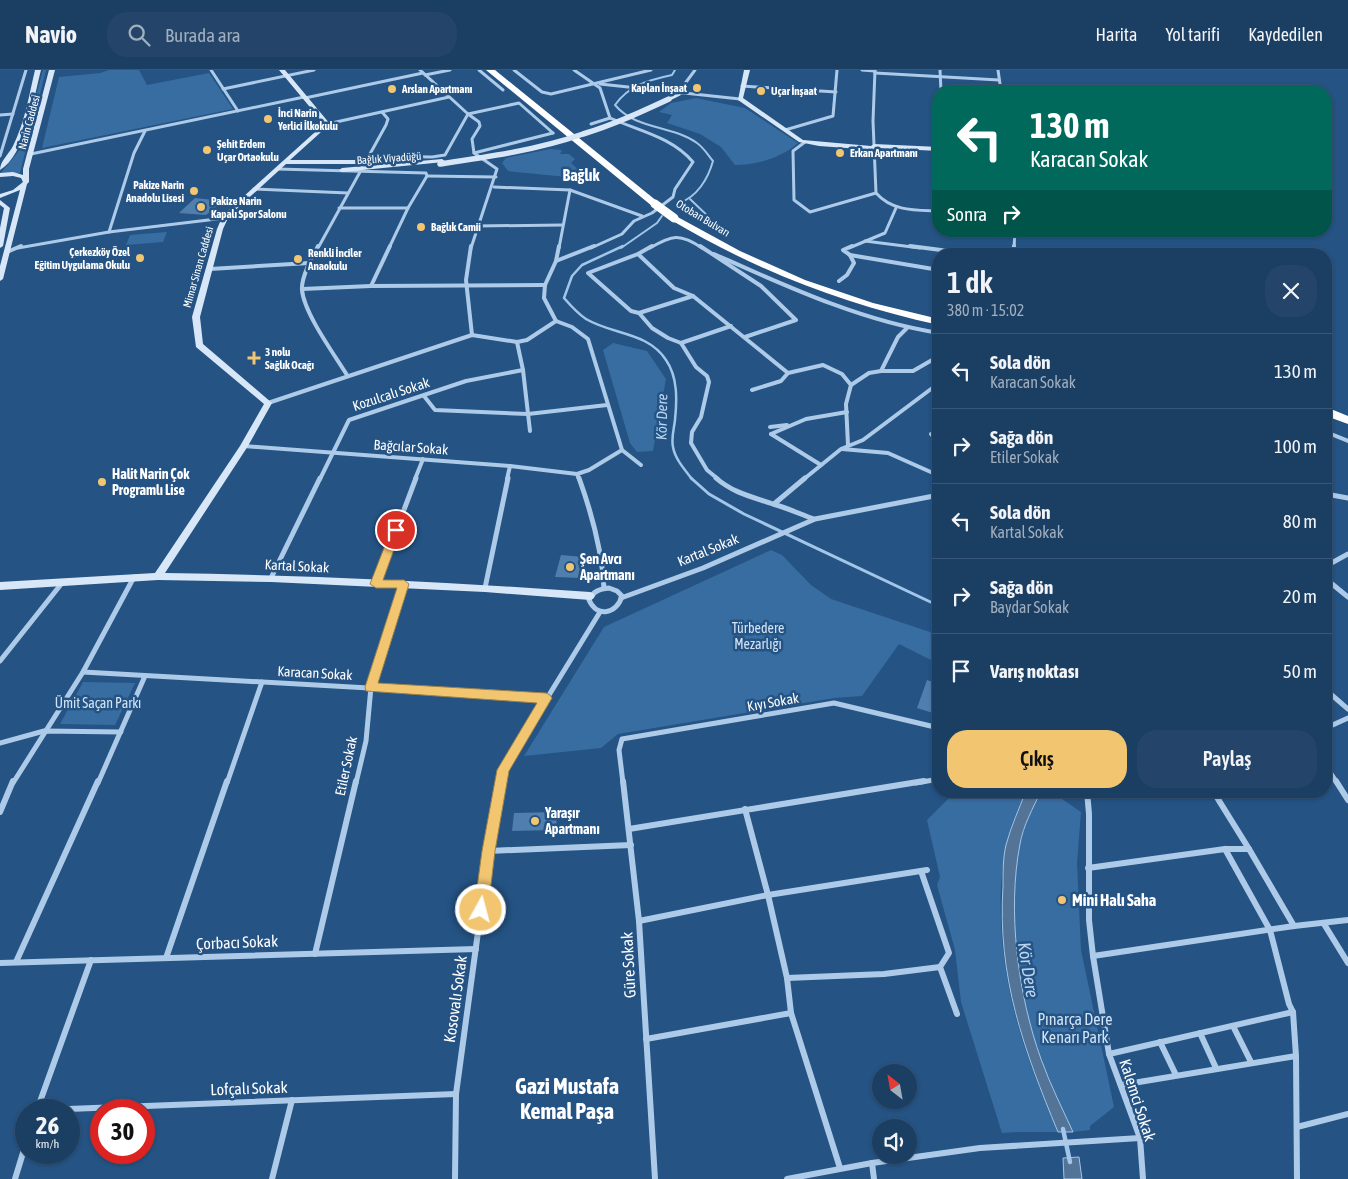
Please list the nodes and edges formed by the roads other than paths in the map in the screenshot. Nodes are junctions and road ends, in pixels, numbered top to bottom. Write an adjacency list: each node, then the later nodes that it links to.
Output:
1 (26, 70): 39 (street)
2 (38, 70): 57 (street, Narin Caddesi)
3 (52, 70): 51 (street, Narin Caddesi)
4 (211, 70): 30 (street)
5 (282, 70): 23 (street)
6 (314, 70): 23 (street)
7 (420, 70): 22 (street)
8 (450, 70): 22 (street)
9 (479, 70): 31 (street)
10 (490, 70): 76 (highway, Otoban Bulvarı, bridge)
11 (504, 70): 52 (highway)
12 (514, 70): 26 (street)
13 (574, 70): 26 (street)
14 (651, 70): 26 (street)
15 (695, 70): 33 (street)
16 (747, 70): 29 (street)
17 (837, 70): 32 (street)
18 (862, 70): 21 (street)
19 (940, 70): 24 (street)
20 (998, 70): 25 (street)
21 (875, 71): 24 (street); 48 (street)
22 (424, 74): 34 (street); 35 (street)
23 (287, 76): 30 (street); 35 (street)
24 (940, 77): 25 (street); 27 (street)
25 (999, 80): 28 (street)
26 (595, 84): 33 (street); 42 (street)
27 (941, 85)
28 (1000, 85)
29 (742, 86): 32 (street); 36 (street)
30 (223, 89): 37 (street)
31 (503, 90)
32 (836, 92): 45 (street)
33 (673, 95): 36 (street); 55 (street, Bağlık Viyadüğü, bridge)
34 (450, 97): 38 (street); 40 (street)
35 (306, 99): 37 (street); 43 (street)
36 (740, 99): 45 (street)
37 (238, 111): 46 (street)
38 (382, 112): 43 (street); 54 (street)
39 (13, 114): 41 (street); 53 (street)
40 (468, 114): 50 (street); 50 (street); 55 (street)
41 (0, 116)
42 (610, 118): 44 (street); 77 (street)
43 (326, 124): 56 (street, Mimar Sinan Caddesi)
44 (591, 124)
45 (785, 130): 47 (street)
46 (145, 131): 51 (street); 81 (street)
47 (805, 142): 48 (street); 69 (street)
48 (874, 147): 49 (street); 69 (street)
49 (932, 150)
50 (474, 153): 63 (street)
51 (31, 154): 64 (street, Narin Caddesi)
52 (610, 155)
53 (0, 156)
54 (368, 156): 55 (street); 58 (street)
55 (442, 160): 58 (street, Bağlık Viyadüğü)
56 (284, 162): 58 (street); 59 (street, Mimar Sinan Caddesi)
57 (0, 168)
58 (361, 168): 60 (street, Bağlık Viyadüğü); 61 (street); 68 (street)
59 (277, 169): 60 (street); 66 (street, Mimar Sinan Caddesi)
60 (342, 170)
61 (426, 174): 63 (street); 73 (street)
62 (0, 175): 64 (street)
63 (496, 178): 65 (street)
64 (25, 182): 70 (street); 83 (street, Narin Caddesi)
65 (494, 187): 67 (street); 80 (street)
66 (254, 188): 68 (street); 78 (street, Mimar Sinan Caddesi)
67 (570, 190): 77 (street); 79 (street)
68 (348, 193): 72 (street)
69 (876, 193): 74 (street)
70 (0, 196)
71 (0, 202): 85 (street)
72 (340, 208): 73 (street); 92 (street)
73 (408, 208): 99 (street)
74 (896, 208): 75 (street); 82 (street)
75 (932, 211)
76 (676, 214): 102 (highway, Otoban Bulvarı); 104 (highway, Otoban Bulvarı)
77 (642, 216): 91 (street)
78 (225, 218): 81 (street); 93 (street, Mimar Sinan Caddesi)
79 (562, 225): 80 (street); 91 (street)
80 (477, 226): 98 (street)
81 (108, 232): 84 (street)
82 (865, 241): 86 (street); 90 (street)
83 (9, 243): 84 (street); 87 (street, Narin Caddesi)
84 (25, 245): 87 (street)
85 (0, 246)
86 (932, 249)
87 (7, 252): 95 (street, Narin Caddesi)
88 (708, 253): 89 (street); 107 (street); 110 (street)
89 (638, 254): 101 (street); 103 (street)
90 (850, 255): 94 (street); 96 (street)
91 (556, 261): 97 (street)
92 (309, 263): 93 (street); 100 (street)
93 (210, 268): 122 (street, Mimar Sinan Caddesi)
94 (932, 269)
95 (0, 279)
96 (839, 281)
97 (545, 284): 98 (street); 105 (street)
98 (467, 285): 99 (street); 109 (street)
99 (371, 286): 100 (street)
100 (302, 289): 117 (street)
101 (693, 296): 103 (street); 106 (street)
102 (932, 311)
103 (639, 313): 112 (street)
104 (932, 320)
105 (556, 321): 111 (street); 123 (street)
106 (731, 326): 110 (street); 112 (street)
107 (907, 328): 108 (street); 115 (street)
108 (932, 333)
109 (472, 335): 111 (street); 117 (street)
110 (745, 337): 116 (street)
111 (517, 342): 114 (street)
112 (681, 343): 149 (street)
113 (932, 360): 115 (street)
114 (523, 370): 121 (street, Kozulcalı Sokak); 126 (street)
115 (880, 371): 118 (street)
116 (788, 373): 118 (street); 119 (street)
117 (347, 375): 122 (street)
118 (851, 385): 124 (street)
119 (752, 390)
120 (932, 391): 135 (street)
121 (424, 396): 126 (street); 139 (street, Kozulcalı Sokak)
122 (268, 403): 136 (street)
123 (607, 405): 126 (street); 138 (street)
124 (847, 412): 129 (street); 135 (street)
125 (1332, 413): 127 (highway)
126 (528, 414): 131 (street)
127 (1348, 420)
128 (1332, 424): 132 (highway)
129 (793, 425): 130 (street); 142 (street)
130 (770, 427)
131 (530, 431)
132 (1348, 431)
133 (1332, 435): 134 (street)
134 (1348, 442)
135 (848, 445): 137 (street)
136 (244, 446): 139 (street, Bağcılar Sokak); 153 (street)
137 (841, 449): 142 (street); 144 (street)
138 (622, 450): 141 (street); 145 (street)
139 (332, 452): 140 (street, Bağcılar Sokak); 155 (street, Kozulcalı Sokak)
140 (423, 459): 143 (street, Bağcılar Sokak); 157 (street)
141 (641, 465)
142 (821, 465): 149 (street)
143 (510, 466): 145 (street, Bağcılar Sokak); 161 (street)
144 (932, 473)
145 (577, 474): 162 (street)
146 (1332, 495): 148 (street)
147 (932, 496): 150 (street)
148 (1348, 498)
149 (774, 504): 150 (street)
150 (815, 519): 165 (street, Kartal Sokak)
151 (1348, 554): 152 (street)
152 (1332, 563)
153 (158, 576): 154 (street, Kartal Sokak); 155 (street, Kartal Sokak)
154 (134, 577): 156 (street, Kartal Sokak); 168 (street)
155 (271, 578): 157 (street, Kartal Sokak)
156 (62, 583): 160 (street, Kartal Sokak); 167 (street)
157 (376, 584): 158 (street, Kartal Sokak)
158 (404, 584): 161 (street, Kartal Sokak); 171 (street, Etiler Sokak)
159 (1332, 584): 164 (street)
160 (1, 586)
161 (485, 588): 163 (street, Kartal Sokak)
162 (604, 588): 163 (street); 165 (street)
163 (590, 596): 166 (street)
164 (1348, 597)
165 (621, 598): 166 (street)
166 (600, 612): 173 (street, Kosovalı Sokak)
167 (0, 661)
168 (83, 672): 169 (street, Karacan Sokak); 178 (street)
169 (145, 676): 170 (street, Karacan Sokak); 179 (street)
170 (262, 682): 171 (street, Karacan Sokak); 204 (street)
171 (371, 687): 173 (street, Karacan Sokak); 202 (street, Etiler Sokak)
172 (1332, 695): 174 (street)
173 (546, 698): 193 (street, Kosovalı Sokak)
174 (1348, 708)
175 (1348, 718): 176 (street)
176 (1332, 725)
177 (932, 727): 181 (street, Kıyı Sokak)
178 (44, 731): 179 (street); 180 (street); 188 (street)
179 (121, 732): 207 (street)
180 (0, 743)
181 (619, 750): 189 (street, Güre Sokak)
182 (1332, 775): 186 (street)
183 (932, 779): 187 (street)
184 (1088, 798): 194 (street, Kalemci Sokak)
185 (1217, 798): 192 (street)
186 (1348, 800)
187 (745, 809): 189 (street); 195 (street)
188 (0, 812)
189 (630, 829): 190 (street, Güre Sokak)
190 (631, 845): 193 (street); 197 (street, Güre Sokak)
191 (1225, 849): 192 (street); 194 (street); 200 (street)
192 (1249, 849): 199 (street)
193 (489, 851): 201 (street, Kosovalı Sokak)
194 (1088, 868): 203 (street, Kalemci Sokak)
195 (768, 896): 197 (street); 209 (street); 210 (street)
196 (1348, 920): 198 (street)
197 (639, 922): 216 (street, Güre Sokak)
198 (1324, 924): 199 (street); 208 (street)
199 (1294, 926): 200 (street)
200 (1270, 930): 203 (street); 211 (street)
201 (476, 949): 202 (street, Çorbacı Sokak); 224 (street, Kosovalı Sokak)
202 (315, 954): 204 (street, Çorbacı Sokak)
203 (1093, 956): 218 (street, Kalemci Sokak)
204 (166, 958): 205 (street, Çorbacı Sokak)
205 (91, 960): 207 (street, Çorbacı Sokak); 225 (street)
206 (0, 962): 207 (street, Çorbacı Sokak)
207 (16, 962)
208 (1348, 963)
209 (940, 966): 210 (street); 213 (street)
210 (787, 978): 212 (street)
211 (1293, 1012): 214 (street); 219 (street)
212 (791, 1013): 216 (street); 235 (street)
213 (957, 1014)
214 (1233, 1026): 215 (street); 220 (street)
215 (1200, 1033): 217 (street); 221 (street)
216 (646, 1039): 239 (street, Güre Sokak)
217 (1160, 1042): 218 (street); 222 (street)
218 (1108, 1054): 223 (street, Kalemci Sokak)
219 (1296, 1056): 220 (street); 229 (street)
220 (1251, 1062): 221 (street)
221 (1216, 1068): 222 (street)
222 (1176, 1075): 223 (street)
223 (1121, 1085): 230 (street, Kalemci Sokak)
224 (456, 1094): 226 (street, Lofçalı Sokak); 238 (street, Kosovalı Sokak)
225 (41, 1099)
226 (292, 1100): 227 (street, Lofçalı Sokak); 237 (street)
227 (80, 1108)
228 (1348, 1114): 229 (street)
229 (1297, 1128): 243 (street)
230 (1140, 1138): 231 (street); 242 (street, Kalemci Sokak)
231 (917, 1157)
232 (872, 1163): 235 (street)
233 (20, 1164): 236 (street)
234 (872, 1164): 241 (street)
235 (840, 1168): 240 (street)
236 (15, 1179)
237 (272, 1179)
238 (455, 1179)
239 (655, 1179)
240 (787, 1179)
241 (874, 1179)
242 (1143, 1179)
243 (1298, 1179)

